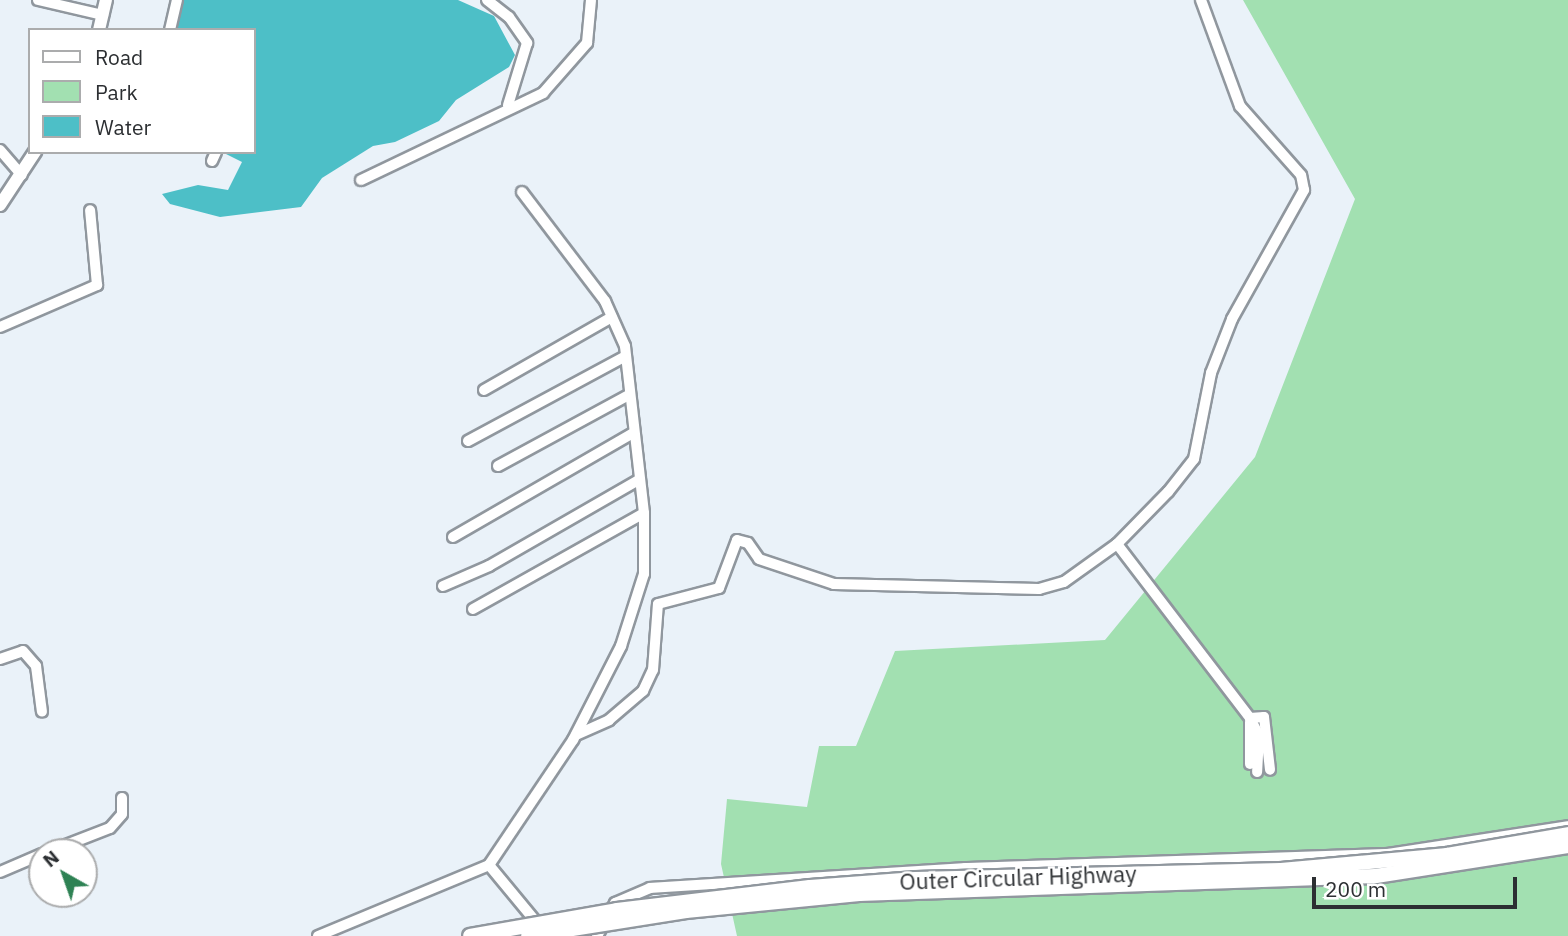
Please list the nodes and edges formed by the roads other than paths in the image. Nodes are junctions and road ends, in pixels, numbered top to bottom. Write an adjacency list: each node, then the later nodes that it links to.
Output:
1 (38, 0): 7 (street)
2 (106, 0): 7 (main road)
3 (177, 0): 9 (street)
4 (487, 0): 10 (street)
5 (591, 0): 10 (street)
6 (1202, 0): 29 (street)
7 (103, 15): 8 (main road)
8 (100, 28)
9 (170, 28)
10 (508, 105): 14 (street)
11 (0, 150): 13 (street)
12 (34, 154): 13 (main road)
13 (22, 175): 16 (main road)
14 (361, 180)
15 (522, 192): 18 (street)
16 (0, 205)
17 (90, 210): 19 (street)
18 (612, 317): 20 (street); 21 (street)
19 (0, 327)
20 (626, 356): 22 (street); 24 (street)
21 (484, 390)
22 (629, 394): 23 (street); 25 (street)
23 (633, 433): 26 (street); 28 (street)
24 (468, 441)
25 (498, 466)
26 (637, 481): 27 (street); 30 (street)
27 (644, 513): 31 (street); 35 (street)
28 (453, 537)
29 (1117, 544): 34 (street); 35 (street)
30 (443, 586)
31 (473, 609)
32 (0, 659): 33 (street)
33 (42, 712)
34 (1250, 718): 36 (street); 37 (street)
35 (576, 735): 44 (street)
36 (1254, 768)
37 (1270, 770)
38 (122, 797): 41 (street)
39 (1568, 826): 50 (street)
40 (1568, 834): 47 (highway, Outer Circular Highway, bridge)
41 (84, 838)
42 (1568, 846): 48 (highway, Outer Circular Highway, bridge)
43 (28, 860): 45 (street)
44 (489, 864): 46 (street); 49 (street)
45 (0, 872)
46 (318, 936)
47 (470, 936)
48 (528, 936)
49 (545, 936)
50 (597, 936)

